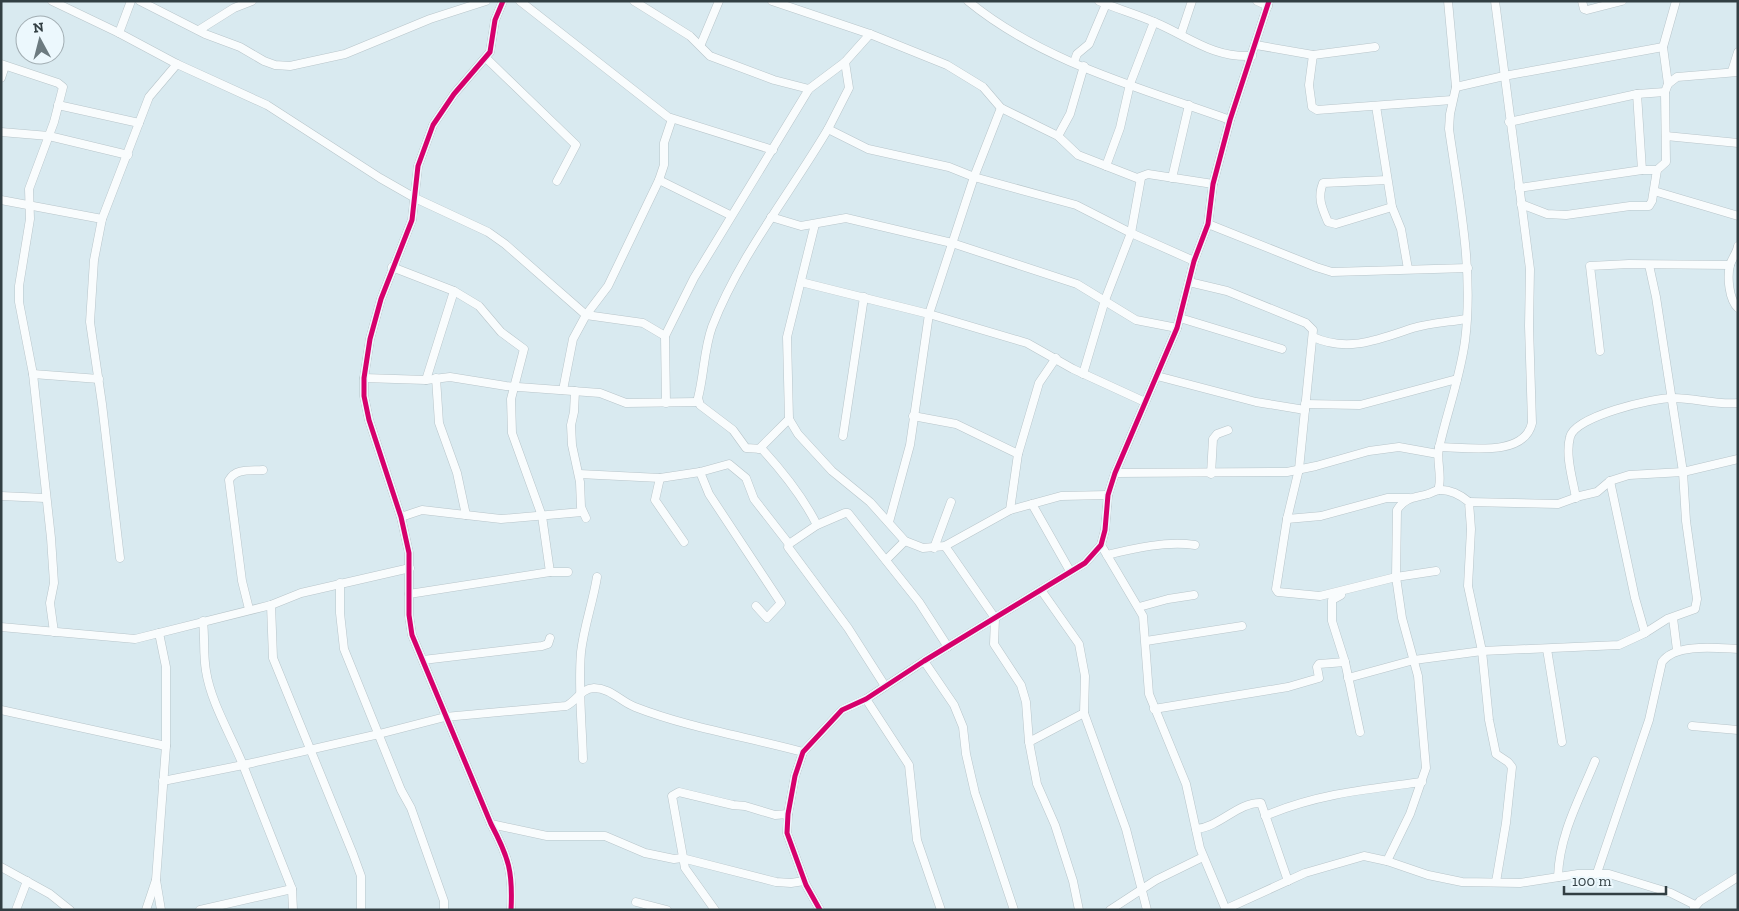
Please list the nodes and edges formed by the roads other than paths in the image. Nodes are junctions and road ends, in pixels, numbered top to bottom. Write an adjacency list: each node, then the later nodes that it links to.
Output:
1 (52, 1): 24 (street)
2 (131, 1): 24 (street)
3 (140, 1): 23 (street)
4 (252, 1): 21 (street)
5 (486, 1): 23 (street)
6 (503, 1): 34 (street)
7 (520, 1): 53 (street)
8 (634, 1): 27 (street)
9 (719, 1): 27 (street)
10 (772, 1): 25 (street)
11 (968, 1): 36 (street)
12 (1192, 1): 26 (street)
13 (1257, 1): 20 (street)
14 (1448, 1): 44 (street)
15 (1495, 1): 41 (street)
16 (1582, 1): 17 (street)
17 (1622, 1)
18 (1676, 1): 30 (street)
19 (1103, 3): 22 (street); 36 (street)
20 (1268, 3): 28 (street)
21 (233, 4): 23 (street)
22 (1154, 22): 26 (street); 43 (street)
23 (199, 30)
24 (119, 33): 37 (street)
25 (870, 34): 35 (street); 52 (street)
26 (1181, 34): 33 (street)
27 (700, 44): 46 (street)
28 (1256, 45): 32 (street); 33 (street)
29 (1375, 47): 32 (street)
30 (1663, 47): 41 (street); 45 (street)
31 (1738, 52): 40 (street)
32 (1313, 55): 51 (street)
33 (1252, 56): 54 (street)
34 (486, 58): 73 (street); 77 (street)
35 (845, 62): 46 (street); 57 (street)
36 (1074, 62): 39 (street)
37 (177, 64): 56 (street); 77 (street)
38 (3, 65): 42 (street); 49 (street)
39 (1084, 66): 43 (street); 60 (street)
40 (1735, 72): 45 (street)
41 (1504, 76): 44 (street); 55 (street)
42 (1, 78)
43 (1130, 84): 50 (street); 65 (street)
44 (1456, 87): 48 (street)
45 (1666, 88): 47 (street); 61 (street)
46 (808, 89): 63 (street)
47 (1637, 94): 55 (street); 66 (street)
48 (1452, 100): 51 (street); 96 (street)
49 (58, 105): 56 (street); 59 (street)
50 (1189, 105): 54 (street); 70 (street)
51 (1376, 106): 72 (street)
52 (1001, 108): 60 (street); 68 (street)
53 (672, 119): 63 (street); 71 (street)
54 (1230, 120): 74 (street)
55 (1510, 122): 75 (street)
56 (139, 123): 64 (street)
57 (828, 129): 68 (street); 84 (street)
58 (1, 132): 59 (street)
59 (49, 136): 64 (street); 79 (street)
60 (1058, 136): 65 (street)
61 (1666, 136): 62 (street); 67 (street)
62 (1738, 142)
63 (772, 150): 82 (street)
64 (128, 155): 85 (street)
65 (1106, 166): 69 (street)
66 (1642, 170): 67 (street); 75 (street)
67 (1657, 170): 76 (street)
68 (974, 177): 88 (street); 89 (street)
69 (1141, 178): 70 (street); 88 (street)
70 (1172, 178): 74 (street)
71 (659, 180): 82 (street); 105 (street)
72 (1388, 180): 81 (street); 81 (street)
73 (557, 181)
74 (1213, 184): 87 (street)
75 (1519, 188): 80 (street)
76 (1654, 191): 80 (street); 83 (street)
77 (415, 198): 95 (street); 105 (street)
78 (1, 200): 79 (street)
79 (31, 204): 85 (street); 114 (street)
80 (1521, 204): 136 (street)
81 (1392, 206): 97 (street)
82 (730, 215): 109 (street)
83 (1738, 216)
84 (771, 217): 86 (street); 126 (street)
85 (102, 219): 119 (street)
86 (814, 224): 89 (street); 98 (street)
87 (1208, 224): 92 (street); 97 (street)
88 (1131, 233): 92 (street); 102 (street)
89 (952, 243): 102 (street); 104 (street)
90 (1738, 246): 91 (street)
91 (1737, 250): 94 (street)
92 (1194, 262): 99 (street)
93 (1649, 265): 94 (street); 112 (street); 125 (street)
94 (1730, 265): 103 (street)
95 (392, 267): 100 (street); 117 (street)
96 (1468, 268): 97 (street); 107 (street)
97 (1408, 269)
98 (801, 282): 101 (street); 132 (street)
99 (1189, 282): 106 (street); 110 (street)
100 (454, 291): 121 (street); 122 (street)
101 (864, 297): 104 (street); 134 (street)
102 (1106, 300): 108 (street); 115 (street)
103 (1738, 308)
104 (929, 314): 113 (street); 131 (street)
105 (586, 315): 109 (street); 123 (street)
106 (1180, 318): 108 (street); 111 (street)
107 (1466, 319): 110 (street); 120 (street)
108 (1177, 328): 116 (street)
109 (665, 336): 128 (street)
110 (1313, 337): 130 (street)
111 (1282, 349)
112 (1600, 351)
113 (1056, 358): 115 (street); 137 (street)
114 (33, 374): 119 (street); 151 (street)
115 (1083, 374): 127 (street)
116 (1157, 376): 127 (street); 130 (street)
117 (364, 378): 121 (street); 160 (street)
118 (436, 378): 121 (street); 122 (street); 158 (street)
119 (99, 379): 172 (street)
120 (1458, 379): 130 (street); 136 (street)
121 (426, 380)
122 (515, 386): 123 (street); 159 (street)
123 (563, 390): 124 (street)
124 (575, 391): 128 (street); 144 (street)
125 (1672, 398): 129 (street); 142 (street); 153 (street)
126 (698, 402): 128 (street); 135 (street)
127 (1145, 402): 143 (street)
128 (666, 403)
129 (1738, 403)
130 (1305, 407): 139 (street)
131 (913, 416): 137 (street); 162 (street)
132 (789, 419): 135 (street); 162 (street)
133 (1228, 430): 145 (street)
134 (843, 436)
135 (759, 449): 163 (street)
136 (1438, 450): 139 (street); 148 (street)
137 (1018, 454): 157 (street)
138 (1738, 459): 142 (street)
139 (1299, 469): 145 (street); 161 (street)
140 (263, 470): 189 (street)
141 (700, 472): 146 (street); 166 (street); 187 (street)
142 (1683, 472): 147 (street); 191 (street)
143 (1115, 473): 145 (street); 149 (street)
144 (579, 474): 146 (street); 159 (street)
145 (1212, 474)
146 (660, 478): 165 (street)
147 (1610, 481): 153 (street); 197 (street)
148 (1438, 490): 152 (street); 155 (street)
149 (1108, 495): 156 (street); 167 (street)
150 (1, 496): 151 (street)
151 (45, 498): 195 (street)
152 (1409, 498): 161 (street); 180 (street)
153 (1576, 498): 155 (street)
154 (951, 502): 170 (street)
155 (1469, 502): 204 (street)
156 (1032, 504): 157 (street); 175 (street)
157 (1010, 510): 168 (street)
158 (466, 515): 159 (street); 160 (street)
159 (542, 516): 177 (street)
160 (401, 517): 174 (street)
161 (1287, 519): 183 (street)
162 (889, 522): 164 (street)
163 (817, 525): 166 (street); 173 (street)
164 (905, 541): 170 (street); 173 (street)
165 (684, 542)
166 (789, 544): 210 (street)
167 (1101, 545): 171 (street); 175 (street)
168 (945, 546): 170 (street); 190 (street)
169 (1195, 546): 171 (street)
170 (934, 548)
171 (1107, 555): 188 (street)
172 (120, 558)
173 (886, 560): 200 (street)
174 (410, 568): 181 (street); 184 (street)
175 (1070, 571): 182 (street)
176 (1436, 571): 180 (street)
177 (550, 572): 178 (street); 184 (street)
178 (568, 572)
179 (597, 577): 211 (street)
180 (1396, 577): 183 (street); 206 (street)
181 (340, 583): 186 (street); 220 (street)
182 (1041, 590): 190 (street); 215 (street)
183 (1344, 592): 208 (street)
184 (409, 594): 205 (street)
185 (1194, 595): 188 (street)
186 (271, 605): 189 (street); 224 (street)
187 (756, 606)
188 (1139, 608): 199 (street)
189 (249, 609): 192 (street)
190 (995, 618): 200 (street); 221 (street)
191 (1673, 618): 197 (street); 203 (street)
192 (203, 621): 196 (street); 228 (street)
193 (1242, 626): 199 (street)
194 (1, 627): 195 (street)
195 (54, 632): 196 (street)
196 (159, 633): 223 (street)
197 (1645, 634): 201 (street)
198 (550, 638): 205 (street)
199 (1146, 641): 213 (street)
200 (948, 646): 207 (street)
201 (1547, 649): 204 (street); 222 (street)
202 (1738, 649): 203 (street)
203 (1677, 650): 239 (street)
204 (1482, 651): 206 (street); 246 (street)
205 (423, 660): 216 (street)
206 (1414, 660): 209 (street); 230 (street)
207 (924, 661): 210 (street); 265 (street)
208 (1345, 662): 209 (street); 213 (street)
209 (1348, 678): 219 (street)
210 (885, 686): 212 (street)
211 (582, 692): 216 (street); 225 (street); 226 (street)
212 (866, 699): 225 (street); 264 (street)
213 (1154, 709): 234 (street)
214 (1, 710): 223 (street)
215 (1084, 713): 221 (street); 248 (street)
216 (445, 717): 220 (street); 233 (street)
217 (1692, 726): 218 (street)
218 (1738, 730)
219 (1360, 732)
220 (379, 734): 224 (street); 259 (street)
221 (1028, 742): 266 (street)
222 (1562, 742)
223 (166, 746): 229 (street)
224 (311, 750): 228 (street); 258 (street)
225 (803, 752): 231 (street)
226 (583, 759)
227 (1595, 760): 241 (street)
228 (243, 765): 229 (street); 247 (street)
229 (163, 781): 242 (street)
230 (1422, 782): 232 (street); 237 (street)
231 (788, 814): 236 (street); 244 (street)
232 (1265, 816): 234 (street); 245 (street)
233 (491, 824): 236 (street); 260 (street)
234 (1196, 829): 235 (street)
235 (1203, 857): 248 (street); 269 (street)
236 (682, 858): 244 (street); 262 (street)
237 (1387, 861): 245 (street); 246 (street)
238 (1, 867): 243 (street)
239 (1597, 873): 241 (street); 251 (street)
240 (1738, 876): 251 (street)
241 (1558, 877): 246 (street)
242 (156, 880): 254 (street); 255 (street)
243 (27, 881): 252 (street); 253 (street)
244 (804, 881): 263 (street)
245 (1288, 881): 269 (street)
246 (1496, 882)
247 (292, 889): 250 (street); 257 (street)
248 (1142, 891): 267 (street); 268 (street)
249 (636, 902): 261 (street)
250 (226, 907): 256 (street)
251 (1694, 908)
252 (16, 910)
253 (70, 910)
254 (146, 910)
255 (161, 910)
256 (200, 910)
257 (293, 910)
258 (361, 910)
259 (444, 910)
260 (511, 910)
261 (666, 910)
262 (715, 910)
263 (820, 910)
264 (942, 910)
265 (1014, 910)
266 (1079, 910)
267 (1110, 910)
268 (1147, 910)
269 (1226, 910)

